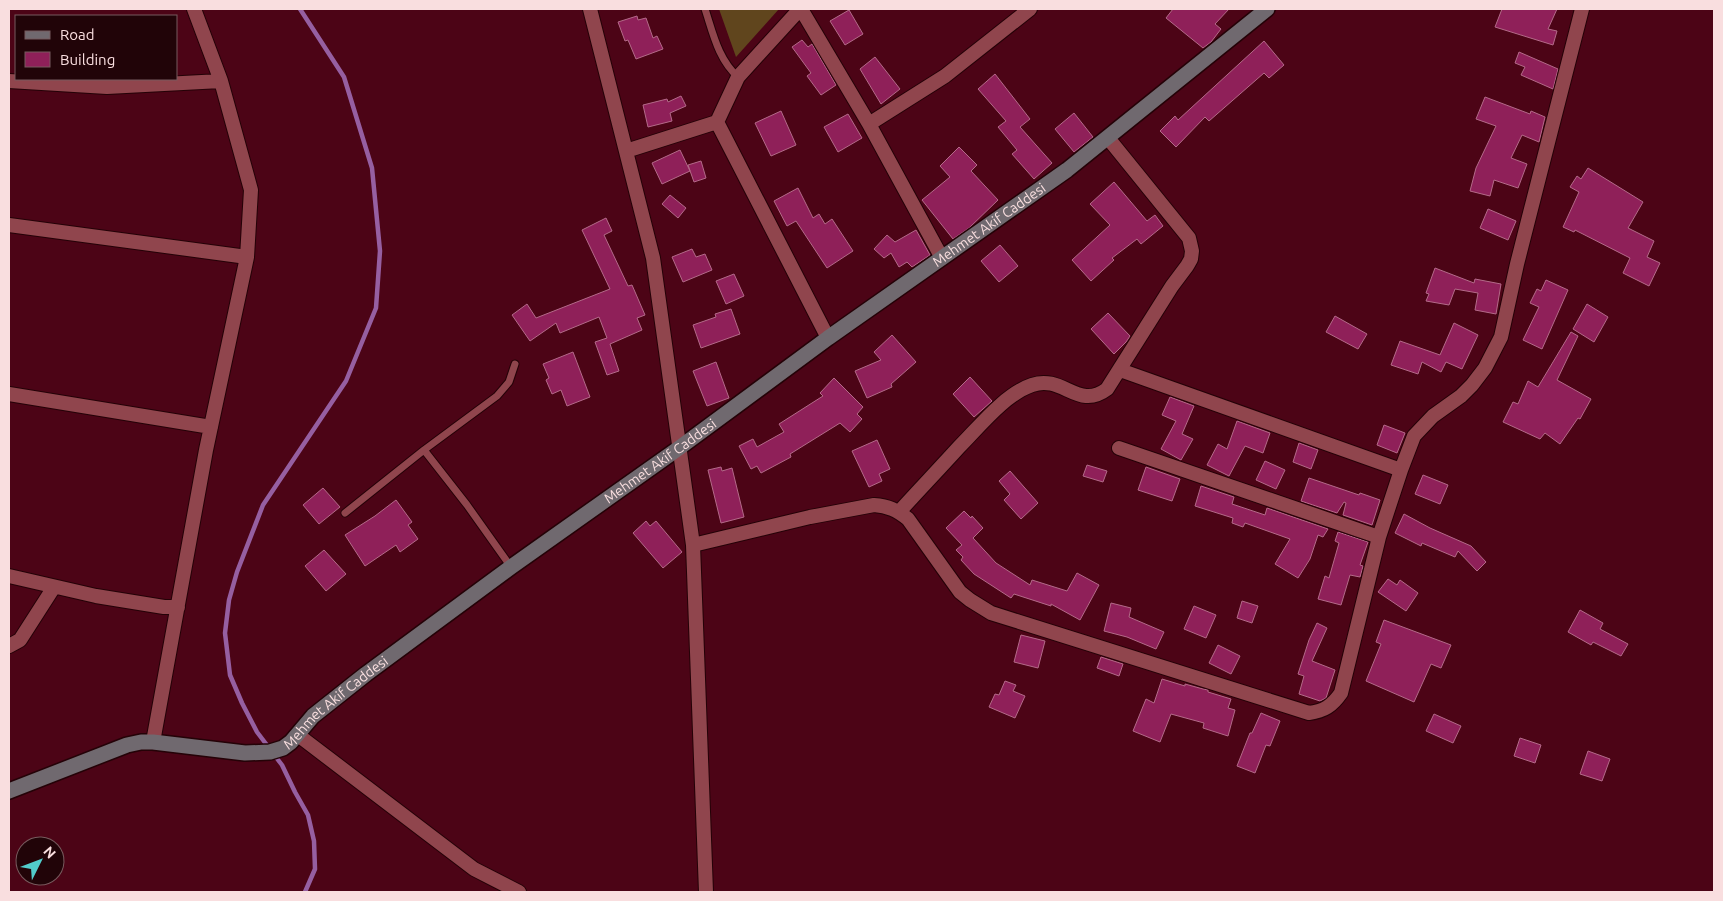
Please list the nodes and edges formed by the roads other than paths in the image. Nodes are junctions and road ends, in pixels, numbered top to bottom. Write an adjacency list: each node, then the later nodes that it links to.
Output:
1 (194, 9): 10 (street)
2 (590, 9): 14 (street)
3 (705, 9): 8 (lane)
4 (800, 9): 8 (street); 12 (street)
5 (1030, 9): 12 (street)
6 (1267, 9): 13 (street, Mehmet Akif Caddesi)
7 (1582, 9): 26 (street)
8 (738, 77): 11 (street)
9 (9, 81): 10 (street)
10 (221, 81): 16 (street)
11 (717, 122): 14 (street); 18 (street)
12 (869, 124): 17 (street)
13 (1108, 138): 17 (street, Mehmet Akif Caddesi); 20 (street)
14 (626, 151): 23 (street)
15 (9, 225): 16 (street)
16 (247, 257): 22 (street)
17 (942, 258): 18 (street, Mehmet Akif Caddesi)
18 (828, 338): 23 (street, Mehmet Akif Caddesi)
19 (515, 364): 25 (lane)
20 (1120, 370): 26 (street); 28 (street)
21 (9, 394): 22 (street)
22 (211, 427): 34 (street)
23 (679, 448): 30 (street); 31 (street, Mehmet Akif Caddesi)
24 (1119, 448): 29 (street)
25 (424, 450): 27 (lane); 31 (lane)
26 (1401, 470): 29 (street)
27 (345, 512)
28 (899, 512): 29 (street); 30 (street)
29 (1379, 537)
30 (693, 545): 40 (street)
31 (511, 567): 36 (street, Mehmet Akif Caddesi)
32 (9, 576): 33 (street)
33 (54, 587): 34 (street); 35 (street)
34 (178, 607): 37 (street)
35 (9, 646)
36 (298, 735): 37 (street, Mehmet Akif Caddesi); 39 (street)
37 (153, 742): 38 (street, Mehmet Akif Caddesi)
38 (9, 791)
39 (519, 892)
40 (706, 892)

